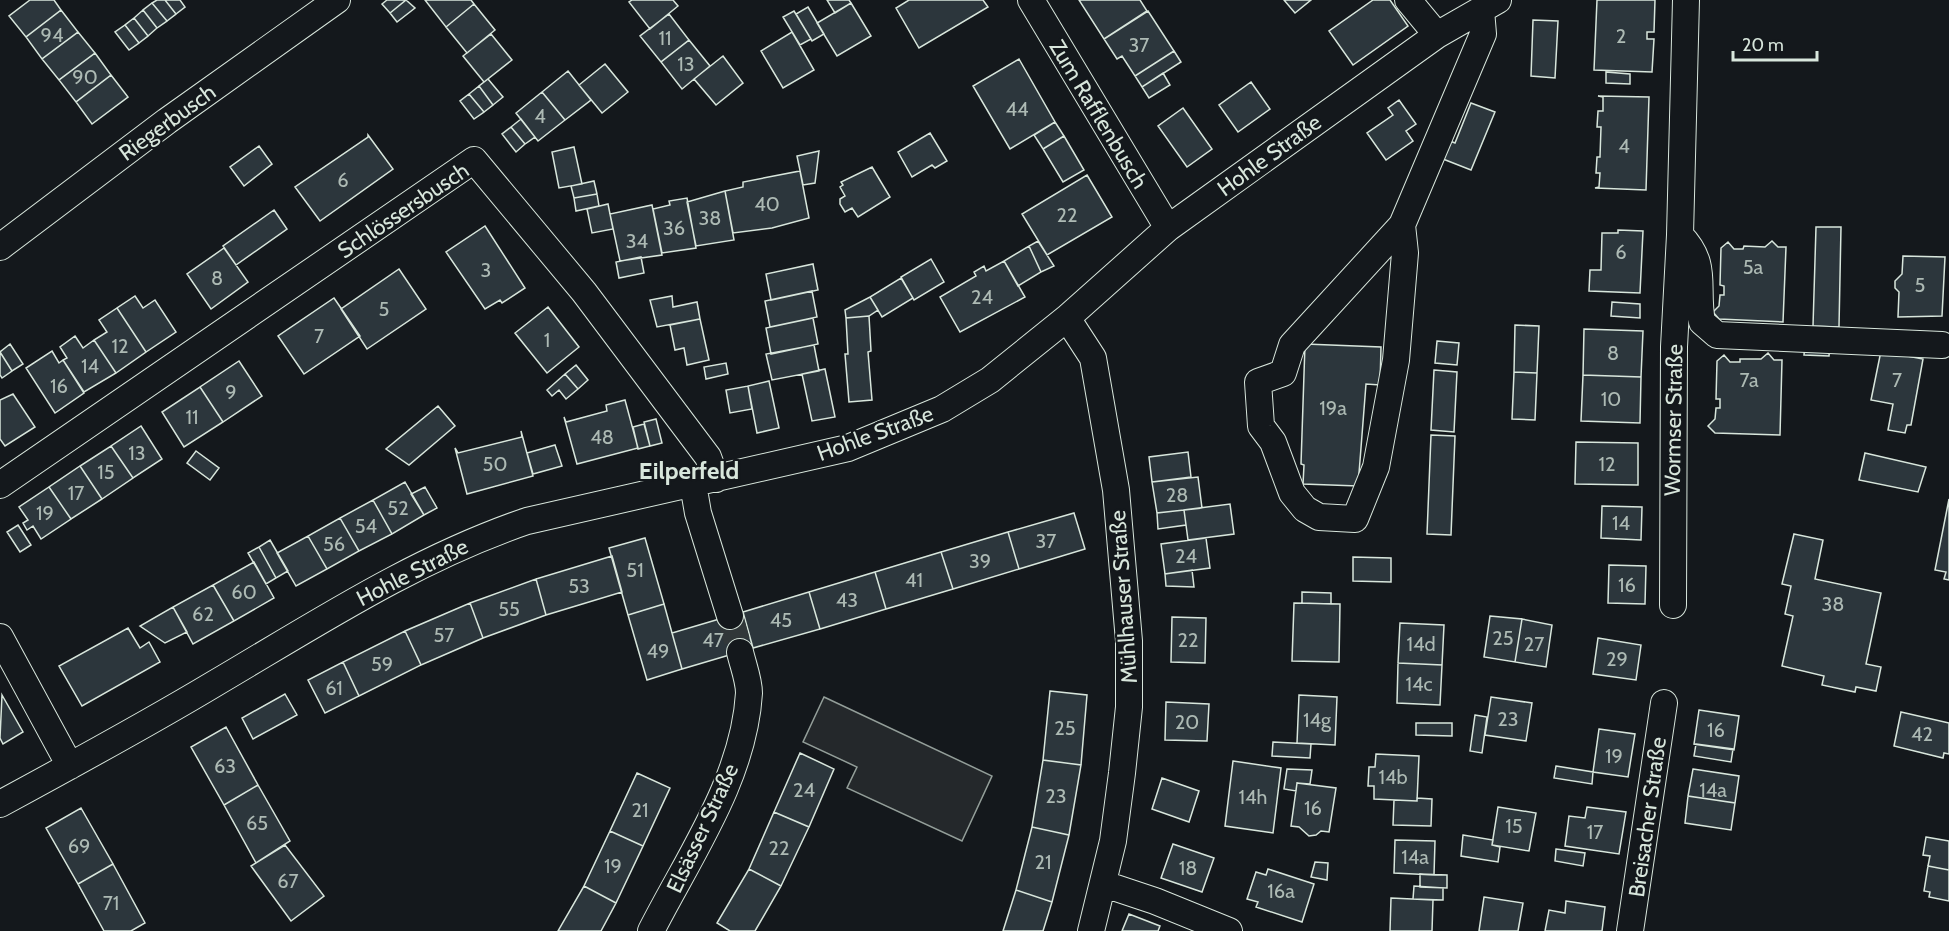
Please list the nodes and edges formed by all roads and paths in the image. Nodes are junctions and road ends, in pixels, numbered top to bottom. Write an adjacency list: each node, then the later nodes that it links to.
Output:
1 (337, 0): 10 (street, Riegerbusch)
2 (1031, 0): 8 (street, Zum Rafflenbusch)
3 (1408, 0): 6 (street)
4 (1686, 0): 9 (street, Wormser Straße)
5 (1490, 5): 6 (street, Hohle Straße); 7 (street, Hohle Straße)
6 (1437, 35): 8 (street, Hohle Straße)
7 (1402, 225): 7 (street, Hohle Straße)
8 (1168, 228): 11 (street, Hohle Straße)
9 (1680, 235): 12 (street, Wormser Straße); 15 (street, Wormser Straße)
10 (0, 247)
11 (1066, 318): 13 (street, Hohle Straße); 22 (street, Mühlhauser Straße)
12 (1942, 345)
13 (704, 482): 14 (street, Schlössersbusch); 16 (street); 20 (street, Hohle Straße)
14 (0, 484)
15 (1673, 605)
16 (730, 616)
17 (0, 637): 20 (street)
18 (741, 652): 23 (street, Elsässer Straße)
19 (1664, 704): 26 (street, Breisacher Straße)
20 (70, 766): 21 (street, Hohle Straße)
21 (0, 804)
22 (1104, 884): 24 (street, Mühlhauser Straße); 25 (street)
23 (651, 931)
24 (1090, 931)
25 (1229, 931)
26 (1630, 931)

